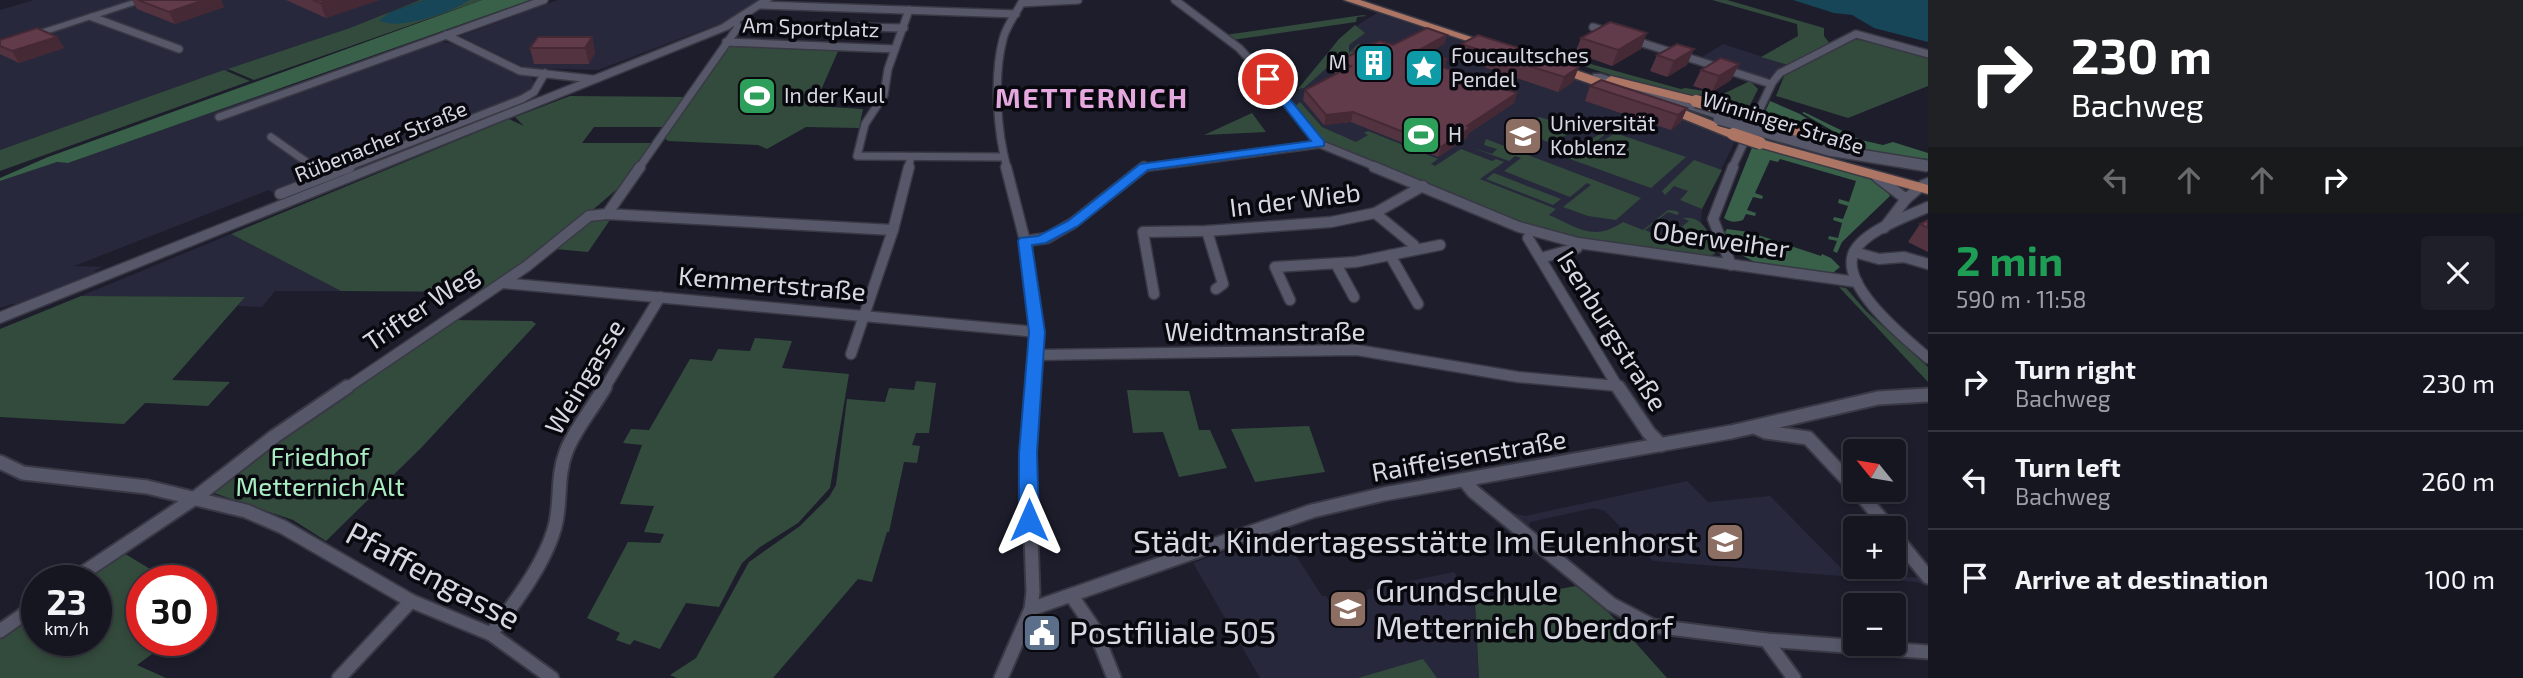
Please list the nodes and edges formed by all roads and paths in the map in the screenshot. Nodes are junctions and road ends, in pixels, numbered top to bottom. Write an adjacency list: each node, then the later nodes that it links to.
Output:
1 (144, 0): 11 (main road)
2 (544, 0): 16 (street)
3 (1078, 0): 7 (street)
4 (1175, 0): 29 (street)
5 (1349, 0): 6 (main road)
6 (1362, 0)
7 (1023, 1): 10 (street)
8 (764, 2): 9 (street); 12 (main road, Rübenacher Straße)
9 (909, 10): 10 (street); 15 (street)
10 (1016, 14): 31 (street)
11 (92, 17): 18 (main road); 20 (street)
12 (736, 22): 17 (street); 25 (main road, Rübenacher Straße)
13 (858, 27): 15 (street)
14 (1593, 27): 26 (street)
15 (904, 28): 19 (street)
16 (446, 34): 23 (street); 27 (street)
17 (726, 43): 19 (street, Am Sportplatz); 41 (street)
18 (0, 46)
19 (895, 48): 30 (street)
20 (179, 49)
21 (1928, 54): 26 (street)
22 (1546, 61): 24 (main road, Winninger Straße)
23 (545, 73): 25 (street); 34 (street, Rübenacher Straße)
24 (1597, 78): 32 (main road, bridge); 33 (main road, Winninger Straße, bridge); 36 (main road, Winninger Straße, bridge)
25 (587, 81): 65 (main road, Rübenacher Straße)
26 (1771, 83): 55 (street)
27 (219, 117)
28 (271, 137): 34 (street, Rübenacher Straße)
29 (1320, 144): 35 (street, Oberweiher); 46 (street)
30 (911, 157): 31 (street); 42 (street)
31 (1003, 157): 46 (street)
32 (1928, 164)
33 (1859, 169): 36 (main road, Winninger Straße); 38 (street)
34 (326, 176): 37 (street, Rübenacher Straße)
35 (1423, 186): 40 (street, In der Wieb); 47 (street, Oberweiher)
36 (1926, 186): 38 (street)
37 (280, 194)
38 (1906, 199): 43 (street)
39 (1928, 207): 43 (street)
40 (1375, 213): 44 (street, In der Wieb); 48 (street)
41 (607, 214): 42 (street); 57 (street, Trifter Weg)
42 (893, 230): 64 (street)
43 (1882, 230): 50 (street)
44 (1207, 231): 58 (street, In der Wieb); 59 (street, In der Wieb)
45 (1528, 238): 52 (street, Isenburgstraße)
46 (1025, 241): 66 (street)
47 (1578, 243): 52 (street); 55 (street, Oberweiher)
48 (1414, 245): 49 (street); 51 (street)
49 (1440, 245)
50 (1854, 252): 54 (street); 56 (street)
51 (1390, 255): 53 (street); 63 (street)
52 (1541, 258): 70 (street, Isenburgstraße)
53 (1336, 264): 61 (street); 62 (street)
54 (1928, 264)
55 (1731, 265): 56 (street, Oberweiher)
56 (1857, 282): 69 (street)
57 (503, 283): 60 (street, Kemmertstraße); 77 (street, Trifter Weg)
58 (1216, 289)
59 (1154, 295)
60 (660, 296): 64 (street, Kemmertstraße); 88 (street, Weingasse)
61 (1353, 297)
62 (1290, 300)
63 (1418, 304)
64 (866, 315): 66 (street, Kemmertstraße); 67 (street)
65 (2, 317)
66 (1037, 332): 68 (street)
67 (850, 354)
68 (1036, 355): 70 (street, Weidtmanstraße); 85 (street)
69 (1928, 358)
70 (1618, 386): 73 (street, Isenburgstraße)
71 (1928, 395): 72 (street, Raiffeisenstraße)
72 (1755, 427): 73 (street, Raiffeisenstraße); 75 (street)
73 (1661, 445): 76 (street, Raiffeisenstraße)
74 (0, 463): 77 (street, Pfaffengasse)
75 (1843, 475)
76 (1464, 480): 83 (street, Raiffeisenstraße); 89 (street)
77 (195, 498): 81 (street, Trifter Weg); 84 (street, Pfaffengasse)
78 (1867, 502): 79 (street)
79 (1878, 516)
80 (1906, 550): 82 (street)
81 (95, 565)
82 (1928, 577)
83 (1071, 595): 85 (street, Raiffeisenstraße); 94 (street)
84 (411, 601): 88 (street, Pfaffengasse); 91 (street)
85 (1031, 609): 93 (street)
86 (21, 616): 87 (street)
87 (0, 631)
88 (491, 634): 92 (street, Pfaffengasse)
89 (1766, 640): 90 (street); 95 (street)
90 (1928, 652)
91 (339, 678)
92 (552, 678)
93 (1002, 678)
94 (1114, 678)
95 (1794, 678)

